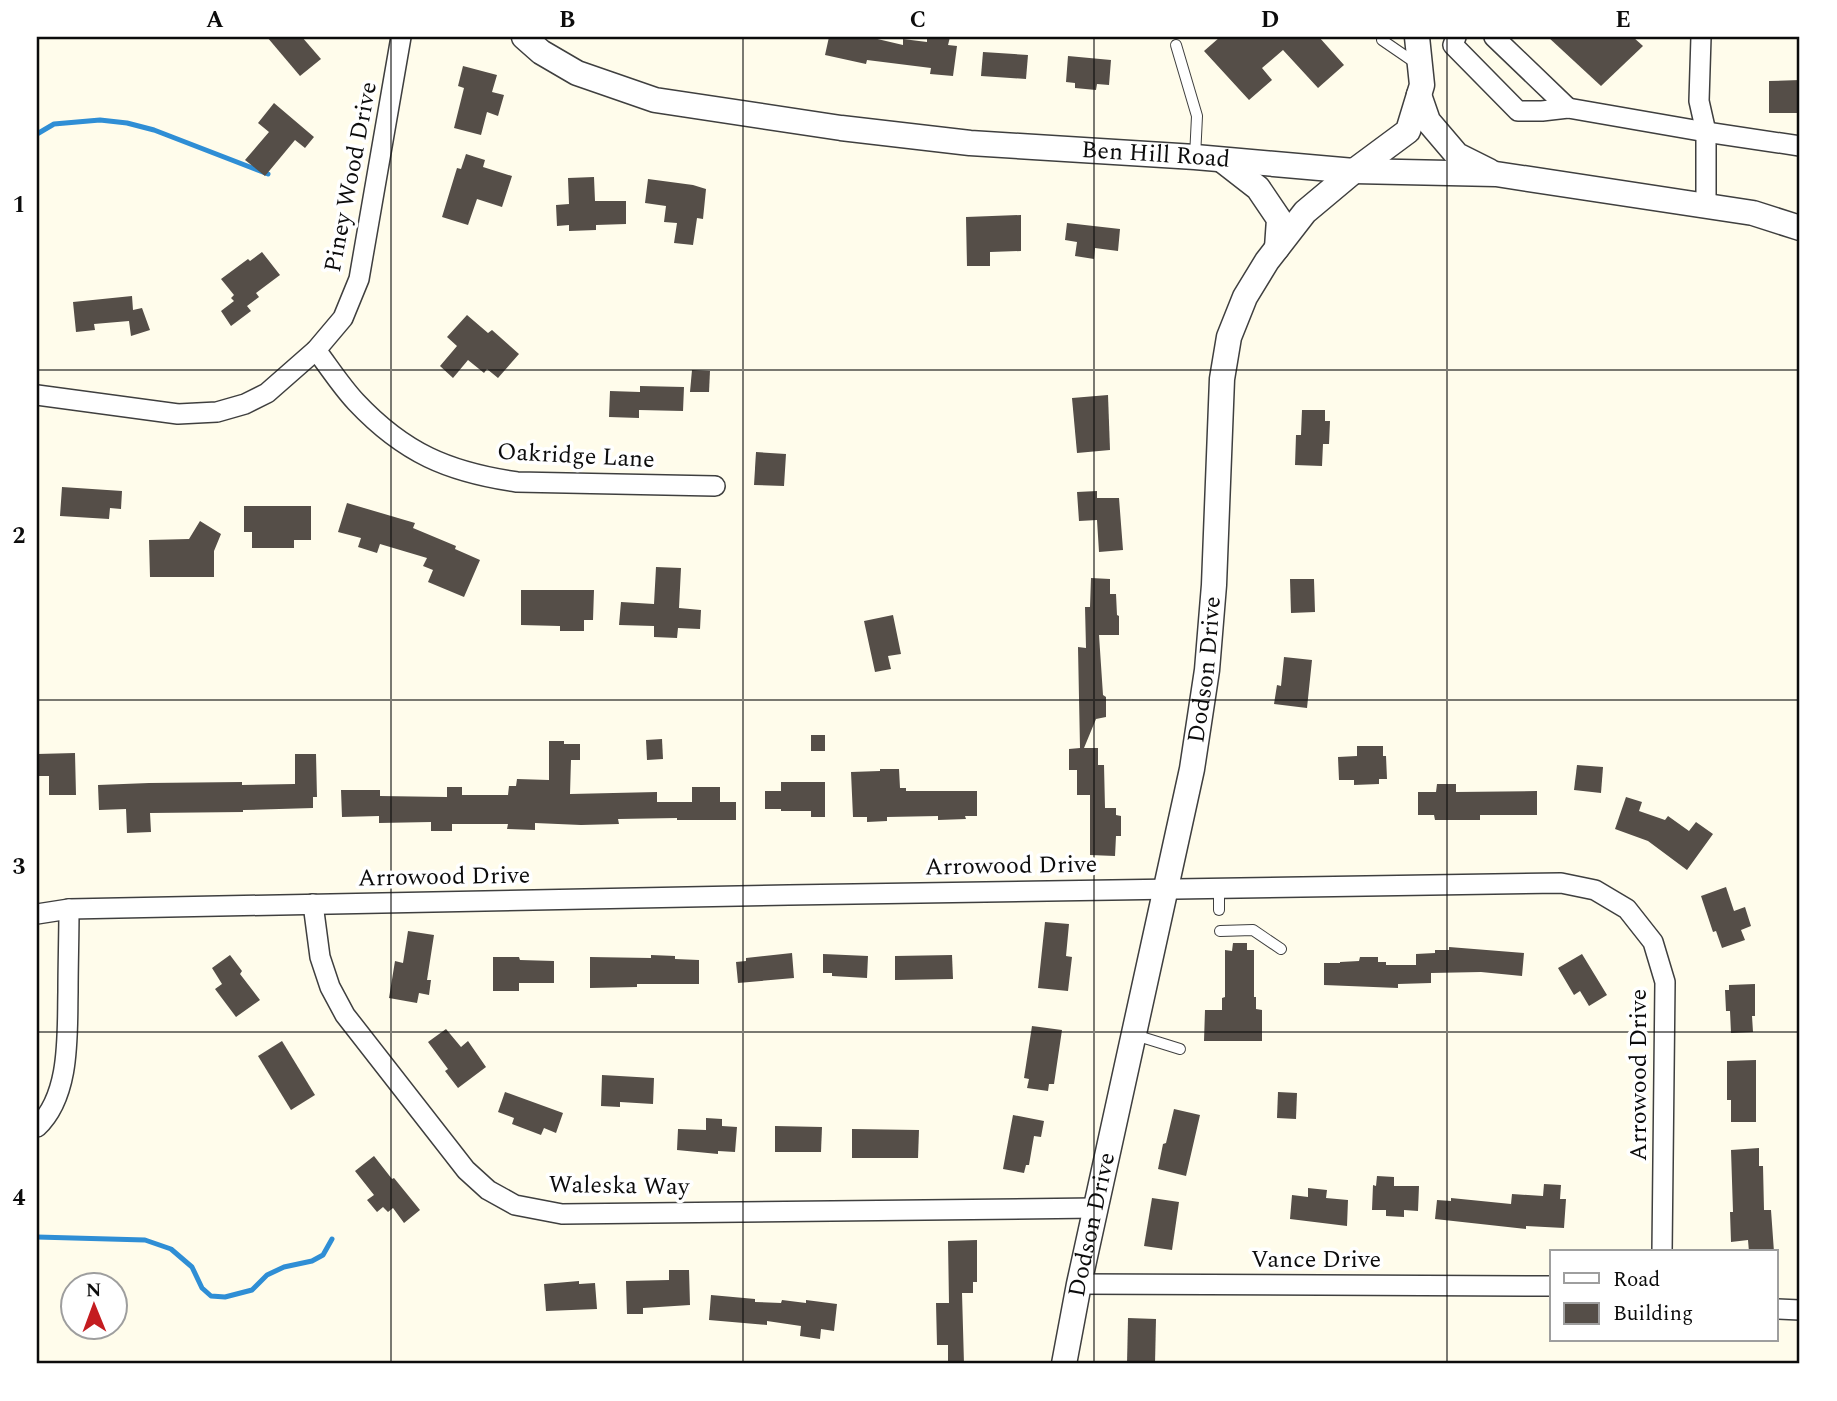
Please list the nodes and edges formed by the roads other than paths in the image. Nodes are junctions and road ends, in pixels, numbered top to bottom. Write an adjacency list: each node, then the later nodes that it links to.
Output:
1 (401, 37): 21 (street, Piney Wood Drive)
2 (524, 37): 14 (street, Ben Hill Road)
3 (1417, 37): 9 (street, Dodson Drive)
4 (1456, 37): 11 (street)
5 (1494, 37): 11 (street)
6 (1701, 37): 12 (street)
7 (1382, 40): 9 (lane)
8 (1176, 45): 14 (lane)
9 (1420, 66): 10 (street, Dodson Drive)
10 (1419, 95): 16 (street, Dodson Drive); 17 (street)
11 (1568, 108): 12 (street)
12 (1706, 132): 13 (street); 18 (street)
13 (1800, 146)
14 (1195, 157): 15 (street, Ben Hill Road)
15 (1222, 160): 16 (street, Ben Hill Road); 20 (street)
16 (1354, 171): 17 (street, Ben Hill Road); 20 (street, Dodson Drive)
17 (1496, 174): 18 (street, Ben Hill Road)
18 (1706, 206): 19 (street, Ben Hill Road)
19 (1800, 228)
20 (1277, 248): 25 (street, Dodson Drive)
21 (316, 350): 22 (street, Piney Wood Drive); 23 (street, Oakridge Lane)
22 (37, 394)
23 (715, 486)
24 (1219, 887): 25 (street, Arrowood Drive); 28 (lane); 36 (street, Arrowood Drive)
25 (1167, 888): 26 (street, Arrowood Drive); 32 (street, Dodson Drive)
26 (313, 904): 27 (street, Arrowood Drive); 35 (street, Waleska Way)
27 (69, 909): 29 (street, Arrowood Drive); 34 (street)
28 (1219, 910)
29 (37, 914)
30 (1220, 931): 31 (lane)
31 (1281, 948)
32 (1134, 1035): 33 (lane); 35 (street, Dodson Drive)
33 (1180, 1049)
34 (37, 1127)
35 (1096, 1208): 37 (street, Dodson Drive)
36 (1662, 1250)
37 (1079, 1284): 38 (street, Vance Drive); 41 (street, Dodson Drive)
38 (1550, 1286)
39 (1778, 1308): 40 (street)
40 (1800, 1310)
41 (1064, 1364)

